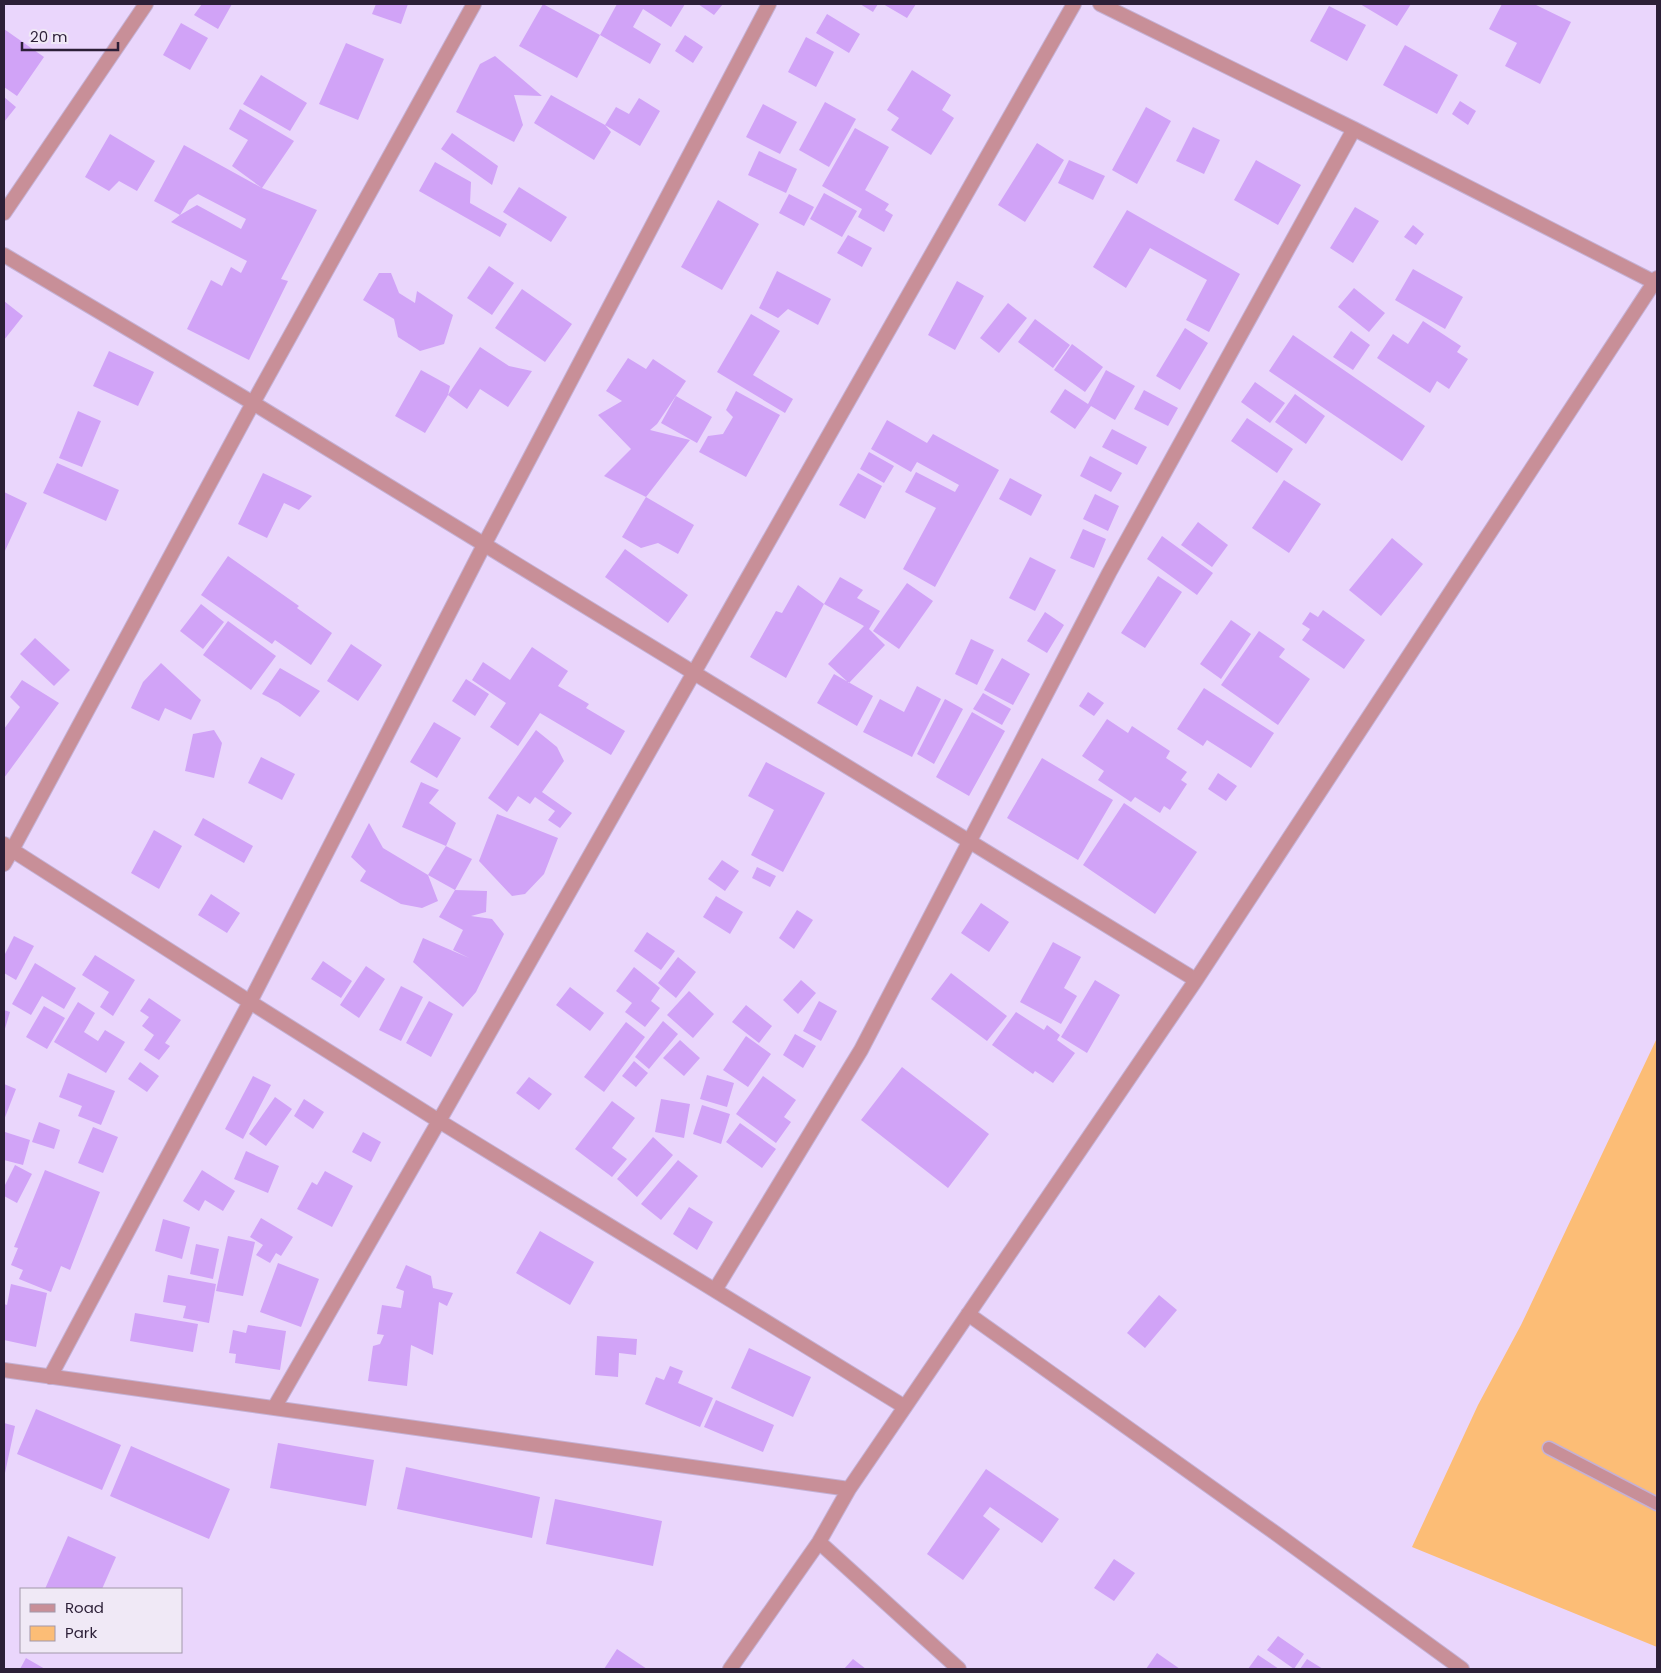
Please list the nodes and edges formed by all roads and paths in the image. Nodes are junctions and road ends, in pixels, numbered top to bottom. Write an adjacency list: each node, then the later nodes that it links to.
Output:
1 (146, 4): 7 (street)
2 (474, 4): 10 (street)
3 (769, 4): 11 (street)
4 (1074, 4): 12 (street)
5 (1100, 4): 6 (street)
6 (1354, 129): 9 (street); 13 (street)
7 (4, 213)
8 (4, 255): 10 (street)
9 (1656, 280): 16 (street)
10 (253, 403): 11 (street); 14 (street)
11 (484, 544): 12 (street); 17 (street)
12 (693, 672): 13 (street); 18 (street)
13 (969, 842): 16 (street); 19 (street)
14 (8, 847): 15 (street); 17 (street)
15 (4, 864)
16 (1196, 980): 20 (street)
17 (250, 1002): 18 (street); 22 (street)
18 (439, 1121): 19 (street); 23 (street)
19 (715, 1290): 24 (street)
20 (968, 1314): 24 (street); 31 (street)
21 (4, 1370): 22 (street)
22 (50, 1377): 23 (street)
23 (274, 1408): 26 (street)
24 (905, 1408): 26 (street)
25 (1549, 1448): 27 (lane)
26 (849, 1489): 28 (street)
27 (1657, 1504)
28 (819, 1542): 29 (street); 30 (street)
29 (730, 1669)
30 (959, 1669)
31 (1462, 1669)

